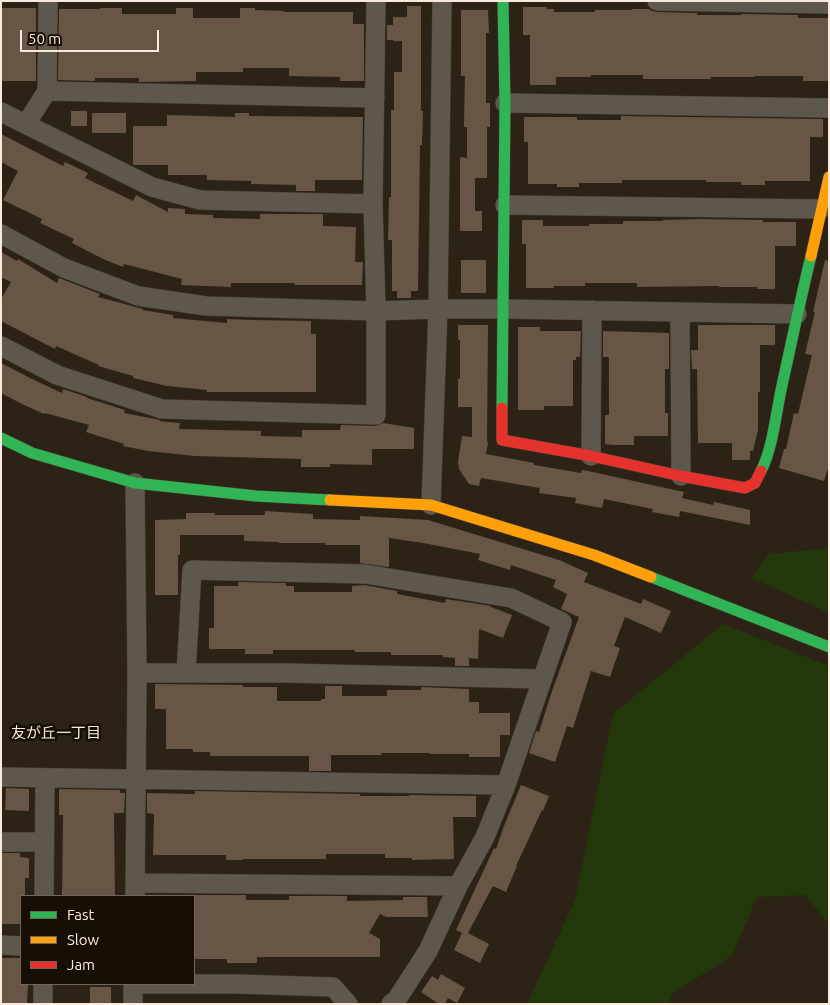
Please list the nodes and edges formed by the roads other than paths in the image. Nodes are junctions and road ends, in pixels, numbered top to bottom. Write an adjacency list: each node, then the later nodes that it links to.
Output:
1 (48, 1): 7 (street)
2 (376, 1): 8 (street)
3 (442, 1): 18 (street)
4 (503, 1): 9 (street)
5 (657, 1): 6 (street)
6 (829, 4)
7 (47, 91): 8 (street); 12 (street)
8 (375, 98): 14 (street)
9 (505, 103): 10 (street); 15 (street)
10 (829, 108)
11 (1, 112): 12 (street)
12 (26, 124): 14 (street)
13 (829, 177): 16 (street)
14 (373, 204): 21 (street)
15 (505, 205): 16 (street); 19 (street)
16 (822, 209): 23 (street)
17 (1, 234): 21 (street)
18 (438, 309): 19 (street); 21 (street); 29 (street)
19 (504, 310): 20 (street); 26 (street)
20 (592, 310): 22 (street); 26 (street)
21 (376, 311): 24 (street)
22 (680, 312): 23 (street); 27 (street)
23 (797, 314): 27 (street)
24 (1, 346)
25 (1, 438): 28 (street)
26 (591, 456): 27 (street)
27 (681, 476)
28 (135, 483): 29 (street); 31 (street)
29 (431, 505): 30 (street)
30 (829, 647)
31 (137, 673): 32 (street); 36 (street)
32 (186, 673): 33 (street); 33 (street)
33 (542, 679): 37 (street)
34 (1, 777): 35 (street)
35 (45, 778): 36 (street); 39 (street)
36 (135, 780): 37 (street); 41 (street)
37 (506, 785): 40 (street)
38 (1, 842): 39 (street)
39 (44, 842): 42 (street)
40 (458, 886): 41 (street); 51 (street)
41 (135, 890)
42 (44, 895)
43 (1, 945): 44 (street)
44 (20, 946)
45 (195, 984): 50 (street)
46 (43, 985): 48 (street)
47 (133, 985): 49 (street)
48 (43, 1004)
49 (133, 1004)
50 (348, 1004)
51 (391, 1004)

